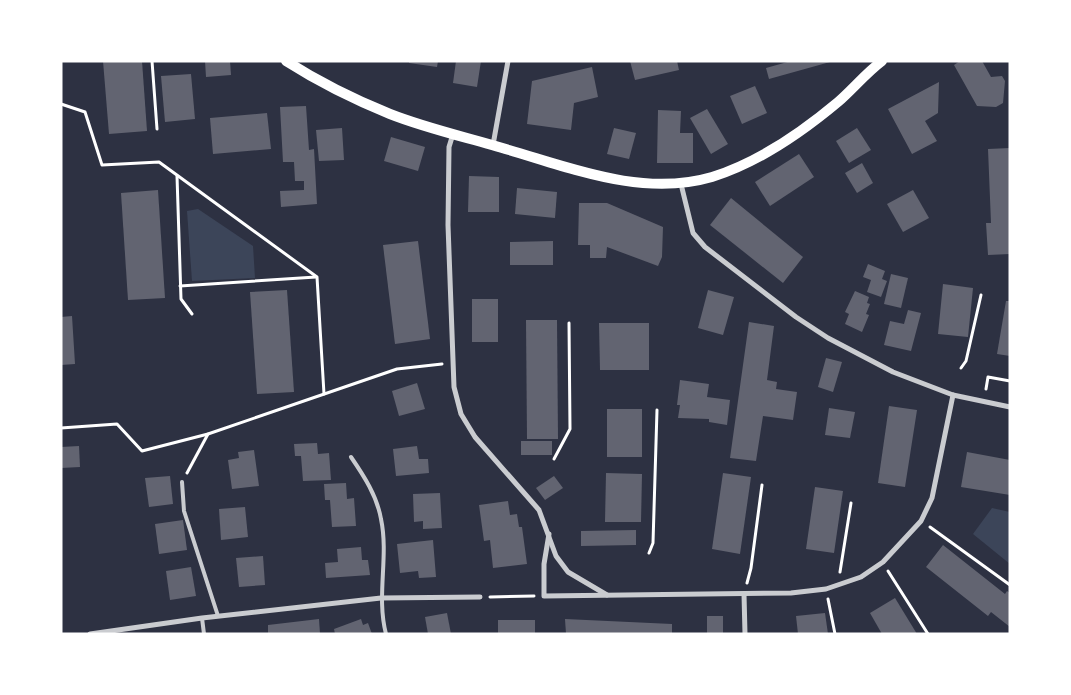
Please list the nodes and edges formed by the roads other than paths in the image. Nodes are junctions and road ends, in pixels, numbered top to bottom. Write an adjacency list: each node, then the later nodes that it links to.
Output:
1 (286, 61): 4 (main road)
2 (508, 61): 5 (street)
3 (879, 63): 6 (main road)
4 (453, 134): 5 (main road); 11 (street)
5 (493, 145): 6 (main road)
6 (682, 184): 7 (street)
7 (953, 395): 8 (street); 12 (street)
8 (1010, 407)
9 (351, 457): 15 (lane)
10 (182, 482): 16 (lane)
11 (549, 534): 13 (street); 13 (street)
12 (744, 594): 13 (street); 21 (street)
13 (608, 595)
14 (480, 597): 15 (street)
15 (381, 598): 16 (street); 20 (lane)
16 (218, 616): 17 (street)
17 (202, 618): 18 (street); 19 (lane)
18 (90, 634)
19 (204, 634)
20 (386, 634)
21 (744, 634)

